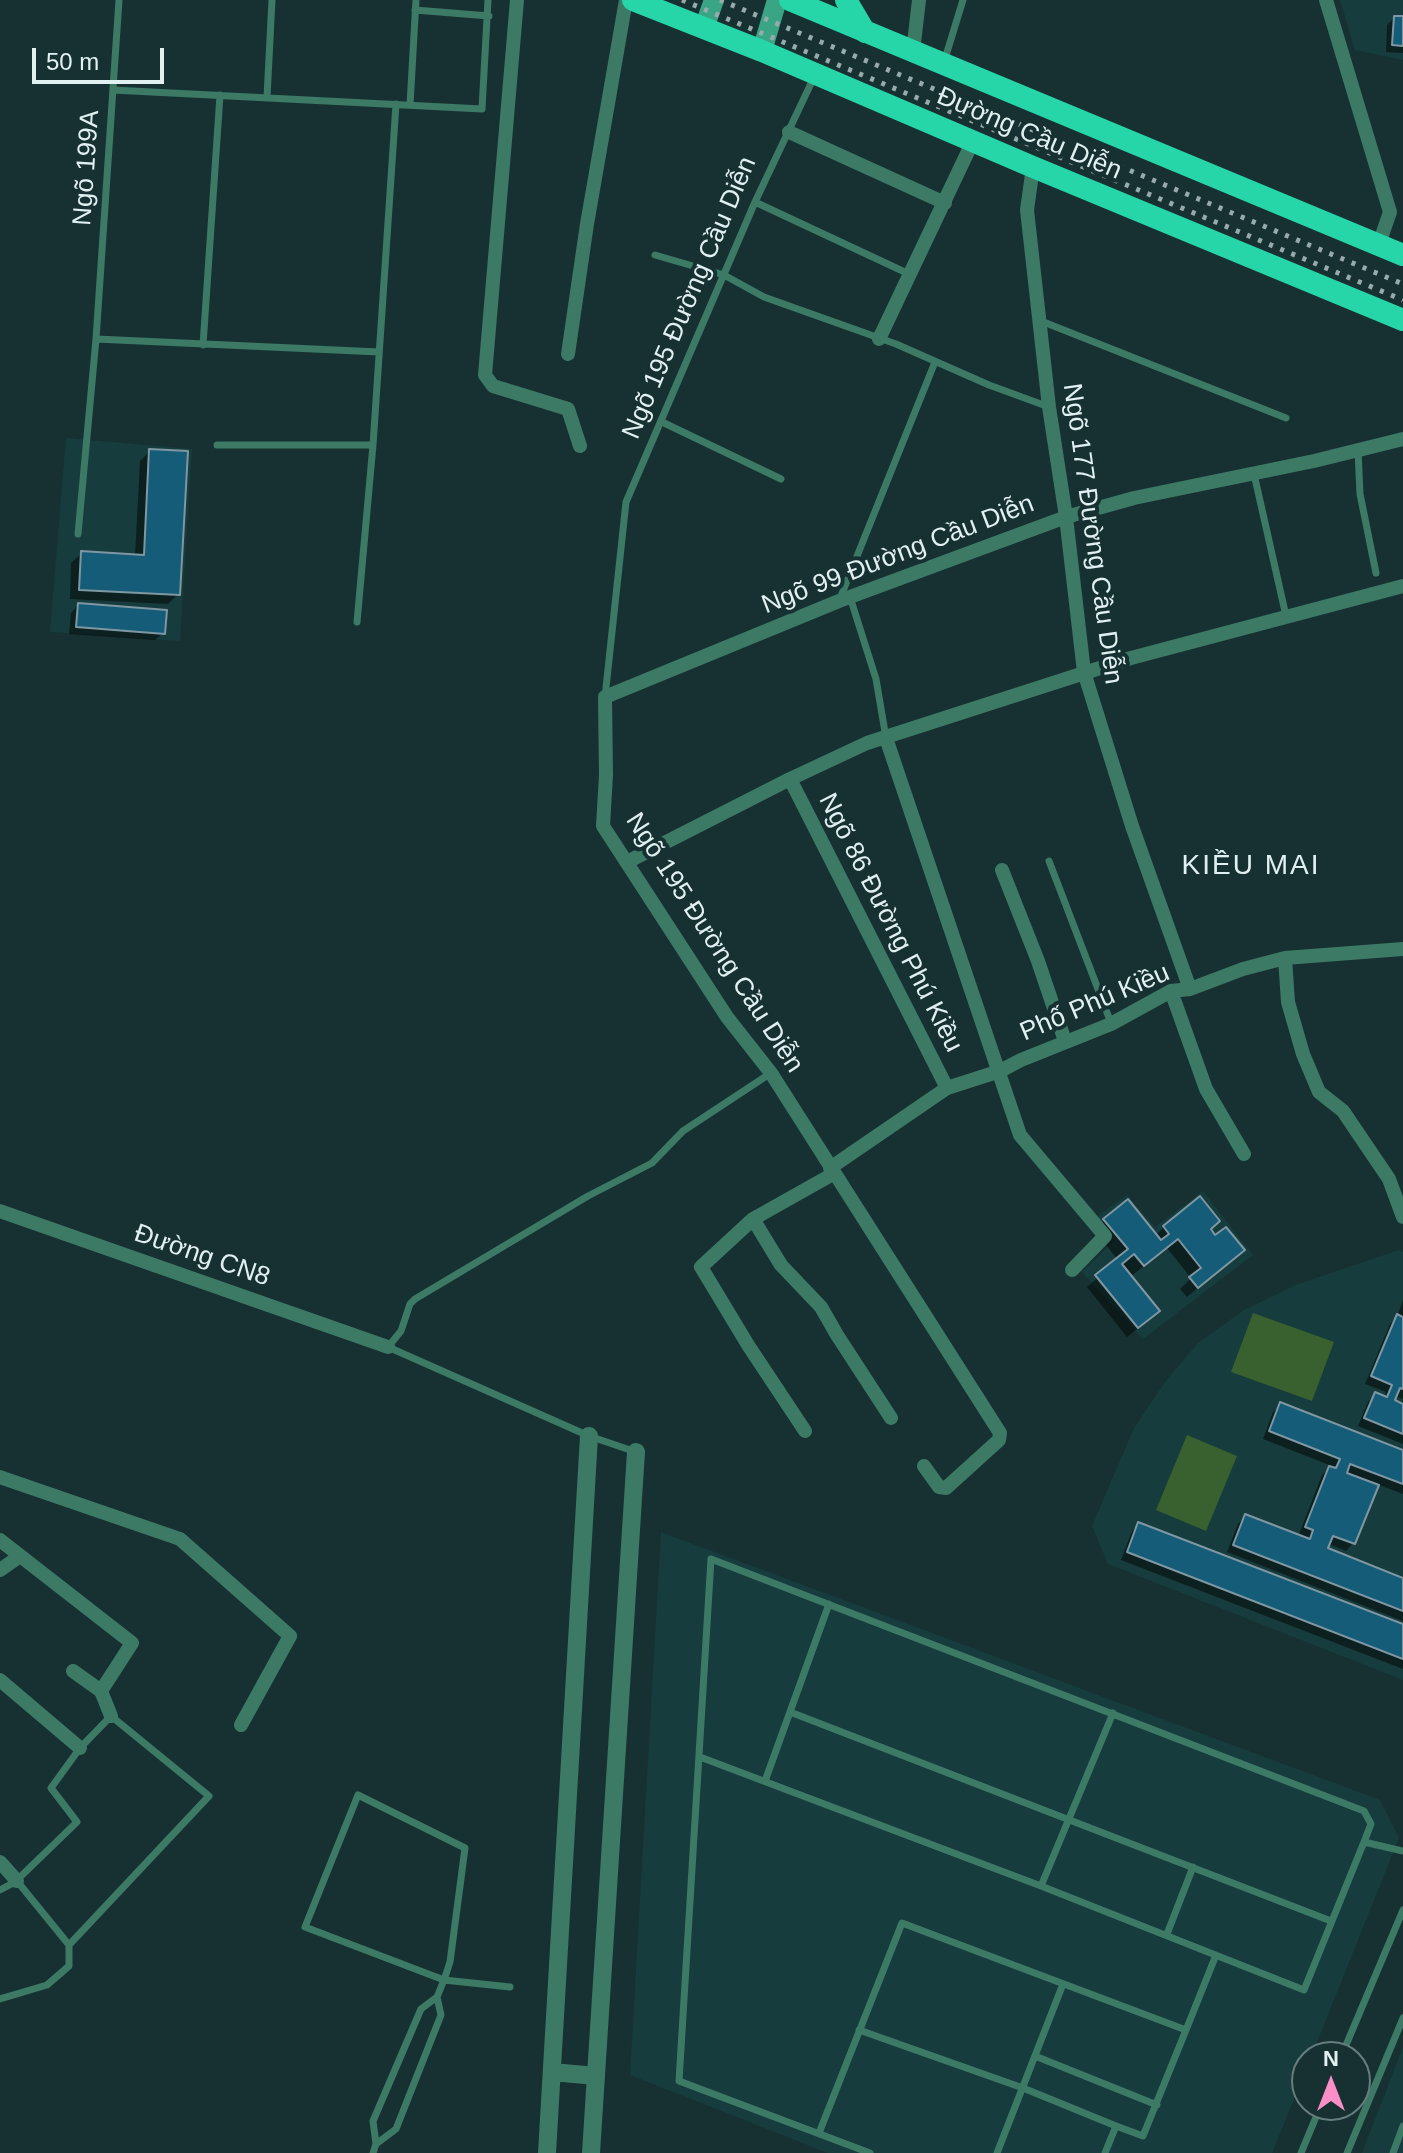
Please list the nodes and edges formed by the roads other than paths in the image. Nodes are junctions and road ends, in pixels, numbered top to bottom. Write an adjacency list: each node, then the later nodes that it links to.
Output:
1 (119, 0): 23 (lane, Ngõ 199A)
2 (272, 0): 25 (lane)
3 (416, 0): 15 (lane)
4 (488, 0): 16 (lane)
5 (517, 0): 52 (street)
6 (626, 0): 44 (street)
7 (633, 0): 17 (highway, Đường Cầu Diễn)
8 (714, 0): 17 (main road)
9 (777, 0): 19 (main road)
10 (790, 0): 18 (highway, Đường Cầu Diễn)
11 (846, 0): 18 (highway)
12 (919, 0): 20 (street)
13 (963, 0): 21 (lane)
14 (1326, 0): 33 (street)
15 (415, 10): 16 (lane); 27 (lane)
16 (489, 16): 27 (lane)
17 (704, 28): 19 (highway, Đường Cầu Diễn)
18 (865, 32): 20 (highway, Đường Cầu Diễn)
19 (762, 51): 22 (highway, Đường Cầu Diễn)
20 (913, 52): 21 (highway, Đường Cầu Diễn)
21 (943, 64): 33 (highway, Đường Cầu Diễn)
22 (816, 73): 28 (lane, Ngõ 195 Đường Cầu Diễn); 29 (highway, Đường Cầu Diễn)
23 (113, 90): 24 (lane); 40 (lane, Ngõ 199A)
24 (220, 95): 25 (lane); 42 (lane)
25 (267, 97): 26 (lane)
26 (396, 104): 27 (lane); 43 (lane)
27 (410, 105)
28 (789, 132): 31 (lane, Ngõ 195 Đường Cầu Diễn); 32 (street)
29 (973, 141): 30 (highway, Đường Cầu Diễn); 32 (street)
30 (1033, 167): 38 (highway, Đường Cầu Diễn); 39 (street, Ngõ 177 Đường Cầu Diễn)
31 (755, 202): 36 (lane, Ngõ 195 Đường Cầu Diễn); 37 (lane)
32 (945, 203): 37 (street)
33 (1379, 244): 35 (highway, Đường Cầu Diễn)
34 (655, 255): 36 (lane)
35 (1403, 255)
36 (724, 275): 41 (lane); 48 (lane, Ngõ 195 Đường Cầu Diễn)
37 (911, 275): 41 (street)
38 (1403, 320)
39 (1039, 321): 46 (street, Ngõ 177 Đường Cầu Diễn); 47 (lane)
40 (96, 339): 42 (lane); 57 (lane, Ngõ 199A)
41 (879, 339): 45 (lane)
42 (203, 345): 43 (lane)
43 (379, 352): 51 (lane)
44 (568, 354)
45 (935, 362): 46 (lane); 60 (lane)
46 (1049, 407): 56 (street, Ngõ 177 Đường Cầu Diễn)
47 (1286, 418)
48 (662, 422): 55 (lane); 64 (lane, Ngõ 195 Đường Cầu Diễn)
49 (1403, 439): 53 (street, Ngõ 99 Đường Cầu Diễn)
50 (217, 445): 51 (lane)
51 (373, 445): 62 (lane)
52 (580, 446)
53 (1358, 450): 54 (street, Ngõ 99 Đường Cầu Diễn); 58 (lane)
54 (1254, 474): 56 (street, Ngõ 99 Đường Cầu Diễn); 61 (lane)
55 (781, 479)
56 (1066, 517): 60 (street, Ngõ 99 Đường Cầu Diễn); 63 (street, Ngõ 177 Đường Cầu Diễn)
57 (78, 534)
58 (1376, 573)
59 (1403, 586): 61 (street)
60 (844, 599): 64 (street, Ngõ 99 Đường Cầu Diễn); 65 (lane)
61 (1286, 618): 63 (street)
62 (357, 622)
63 (1084, 672): 65 (street); 72 (street, Ngõ 177 Đường Cầu Diễn)
64 (605, 697): 68 (street, Ngõ 195 Đường Cầu Diễn)
65 (886, 738): 66 (street); 76 (street)
66 (790, 779): 68 (street); 78 (street, Ngõ 86 Đường Phú Kiều)
67 (1049, 861): 74 (lane)
68 (627, 862): 77 (street, Ngõ 195 Đường Cầu Diễn)
69 (1002, 870): 75 (street)
70 (1403, 949): 71 (street, Phố Phú Kiều)
71 (1285, 958): 72 (street, Phố Phú Kiều); 82 (street)
72 (1190, 989): 73 (street, Phố Phú Kiều)
73 (1171, 991): 74 (street, Phố Phú Kiều); 79 (street)
74 (1111, 1024): 75 (street, Phố Phú Kiều)
75 (1065, 1041): 76 (street, Phố Phú Kiều)
76 (1000, 1071): 78 (street, Phố Phú Kiều); 84 (street)
77 (771, 1073): 80 (street, Ngõ 195 Đường Cầu Diễn); 85 (lane)
78 (947, 1088): 80 (street, Phố Phú Kiều)
79 (1244, 1154)
80 (832, 1171): 83 (street, Phố Phú Kiều); 90 (street, Ngõ 195 Đường Cầu Diễn)
81 (0, 1211): 85 (street, Đường CN8)
82 (1403, 1217)
83 (753, 1219): 86 (street); 87 (street, Phố Phú Kiều)
84 (1072, 1270)
85 (388, 1347): 88 (lane)
86 (891, 1418)
87 (805, 1431)
88 (589, 1436): 89 (lane); 130 (street)
89 (636, 1452): 131 (street)
90 (924, 1466)
91 (2, 1483): 102 (street)
92 (0, 1540): 93 (street)
93 (20, 1556): 94 (street); 98 (street)
94 (0, 1570)
95 (829, 1604): 99 (lane); 100 (lane); 104 (lane)
96 (73, 1671): 98 (street)
97 (0, 1680): 103 (street)
98 (101, 1691): 101 (street)
99 (790, 1712): 105 (lane); 106 (lane)
100 (1113, 1713): 106 (lane); 107 (lane)
101 (111, 1716): 103 (lane); 117 (lane)
102 (241, 1725)
103 (80, 1748): 111 (lane)
104 (700, 1757): 105 (lane); 137 (lane)
105 (765, 1781): 112 (lane)
106 (1068, 1820): 110 (lane); 112 (lane)
107 (1364, 1842): 108 (lane); 115 (lane)
108 (1403, 1851)
109 (0, 1862): 111 (street)
110 (1193, 1867): 115 (lane); 116 (lane)
111 (17, 1881): 113 (lane); 117 (lane)
112 (1041, 1886): 116 (lane)
113 (0, 1890)
114 (1403, 1910): 128 (lane)
115 (1331, 1921): 118 (lane)
116 (1167, 1934): 118 (lane)
117 (69, 1945): 123 (lane)
118 (1216, 1955): 126 (lane)
119 (444, 1980): 119 (lane); 121 (lane); 122 (lane)
120 (1063, 1984): 125 (lane); 126 (lane); 129 (lane)
121 (510, 1987)
122 (437, 1997): 138 (lane); 138 (lane)
123 (0, 1999)
124 (1403, 2018): 127 (lane)
125 (859, 2030): 132 (lane); 137 (lane)
126 (1186, 2030): 133 (lane)
127 (1399, 2037): 146 (lane)
128 (1348, 2041)
129 (1035, 2056): 132 (lane); 133 (lane)
130 (552, 2072): 131 (street); 140 (street)
131 (596, 2076): 141 (street)
132 (1023, 2088): 135 (lane); 143 (lane)
133 (1157, 2105): 135 (lane)
134 (1314, 2121): 145 (lane)
135 (1116, 2126): 144 (lane)
136 (1403, 2126): 147 (lane)
137 (819, 2133): 142 (lane)
138 (376, 2144): 139 (lane)
139 (373, 2153)
140 (547, 2153)
141 (591, 2153)
142 (870, 2153)
143 (997, 2153)
144 (1105, 2153)
145 (1301, 2153)
146 (1347, 2153)
147 (1393, 2153)

